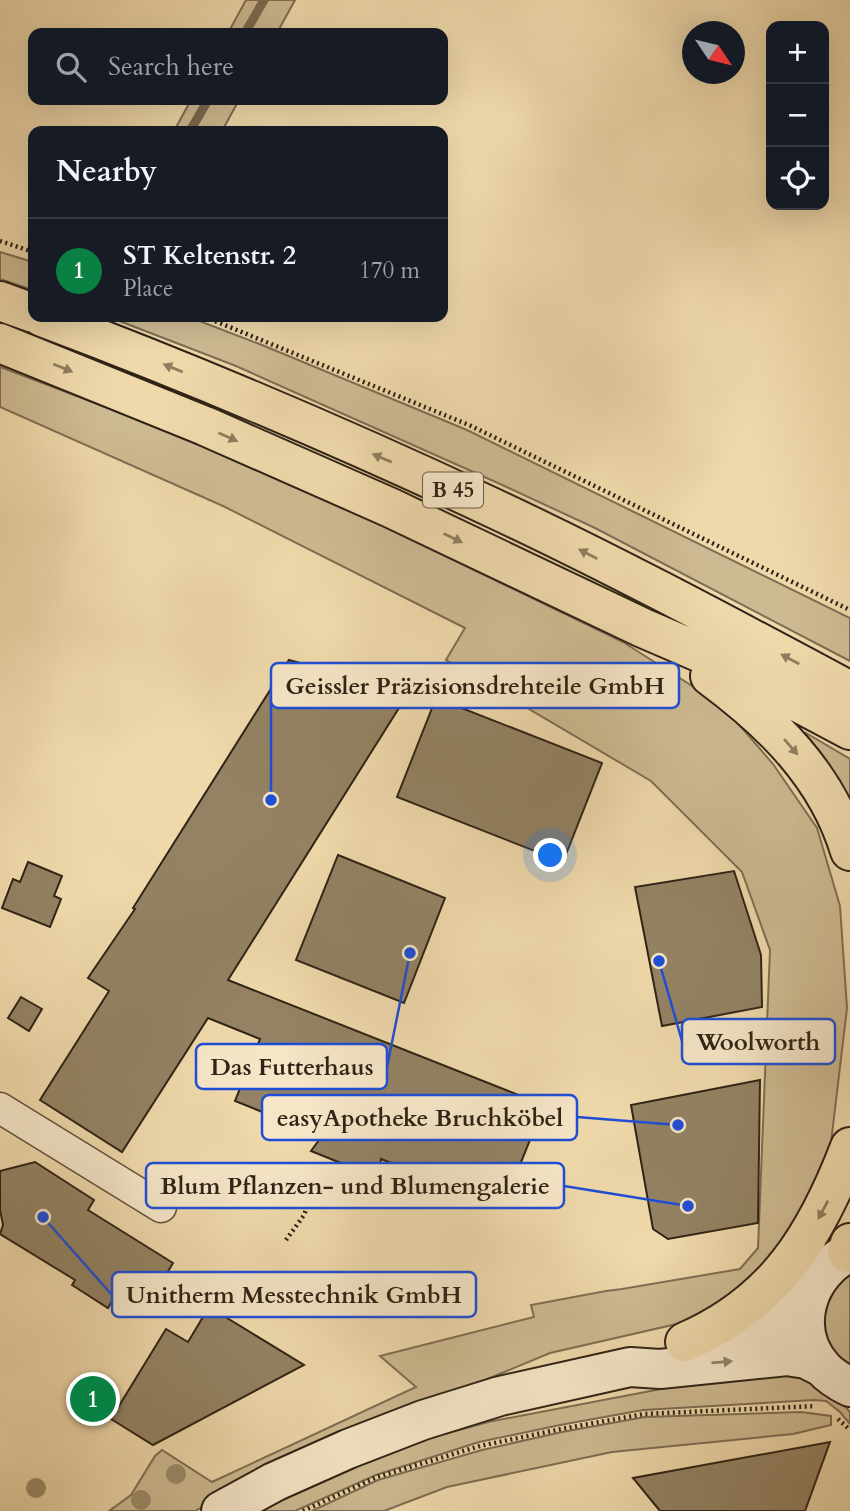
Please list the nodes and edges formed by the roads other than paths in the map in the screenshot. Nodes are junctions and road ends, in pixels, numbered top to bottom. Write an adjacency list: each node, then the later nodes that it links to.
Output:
1 (0, 301): 2 (highway)
2 (28, 311)
3 (55, 322): 6 (highway, B 45, one-way to 3)
4 (0, 343): 5 (highway, B 45, one-way to 5)
5 (643, 628): 7 (highway, B 45); 8 (highway, one-way to 8)
6 (850, 691)
7 (850, 730)
8 (850, 851)
9 (0, 1108): 11 (street)
10 (850, 1147): 14 (highway, one-way to 14)
11 (161, 1207)
12 (849, 1249): 13 (main road)
13 (809, 1296): 14 (main road); 16 (main road)
14 (685, 1342): 15 (main road)
15 (630, 1367): 16 (main road, one-way to 16); 17 (main road)
16 (830, 1387)
17 (221, 1511)

